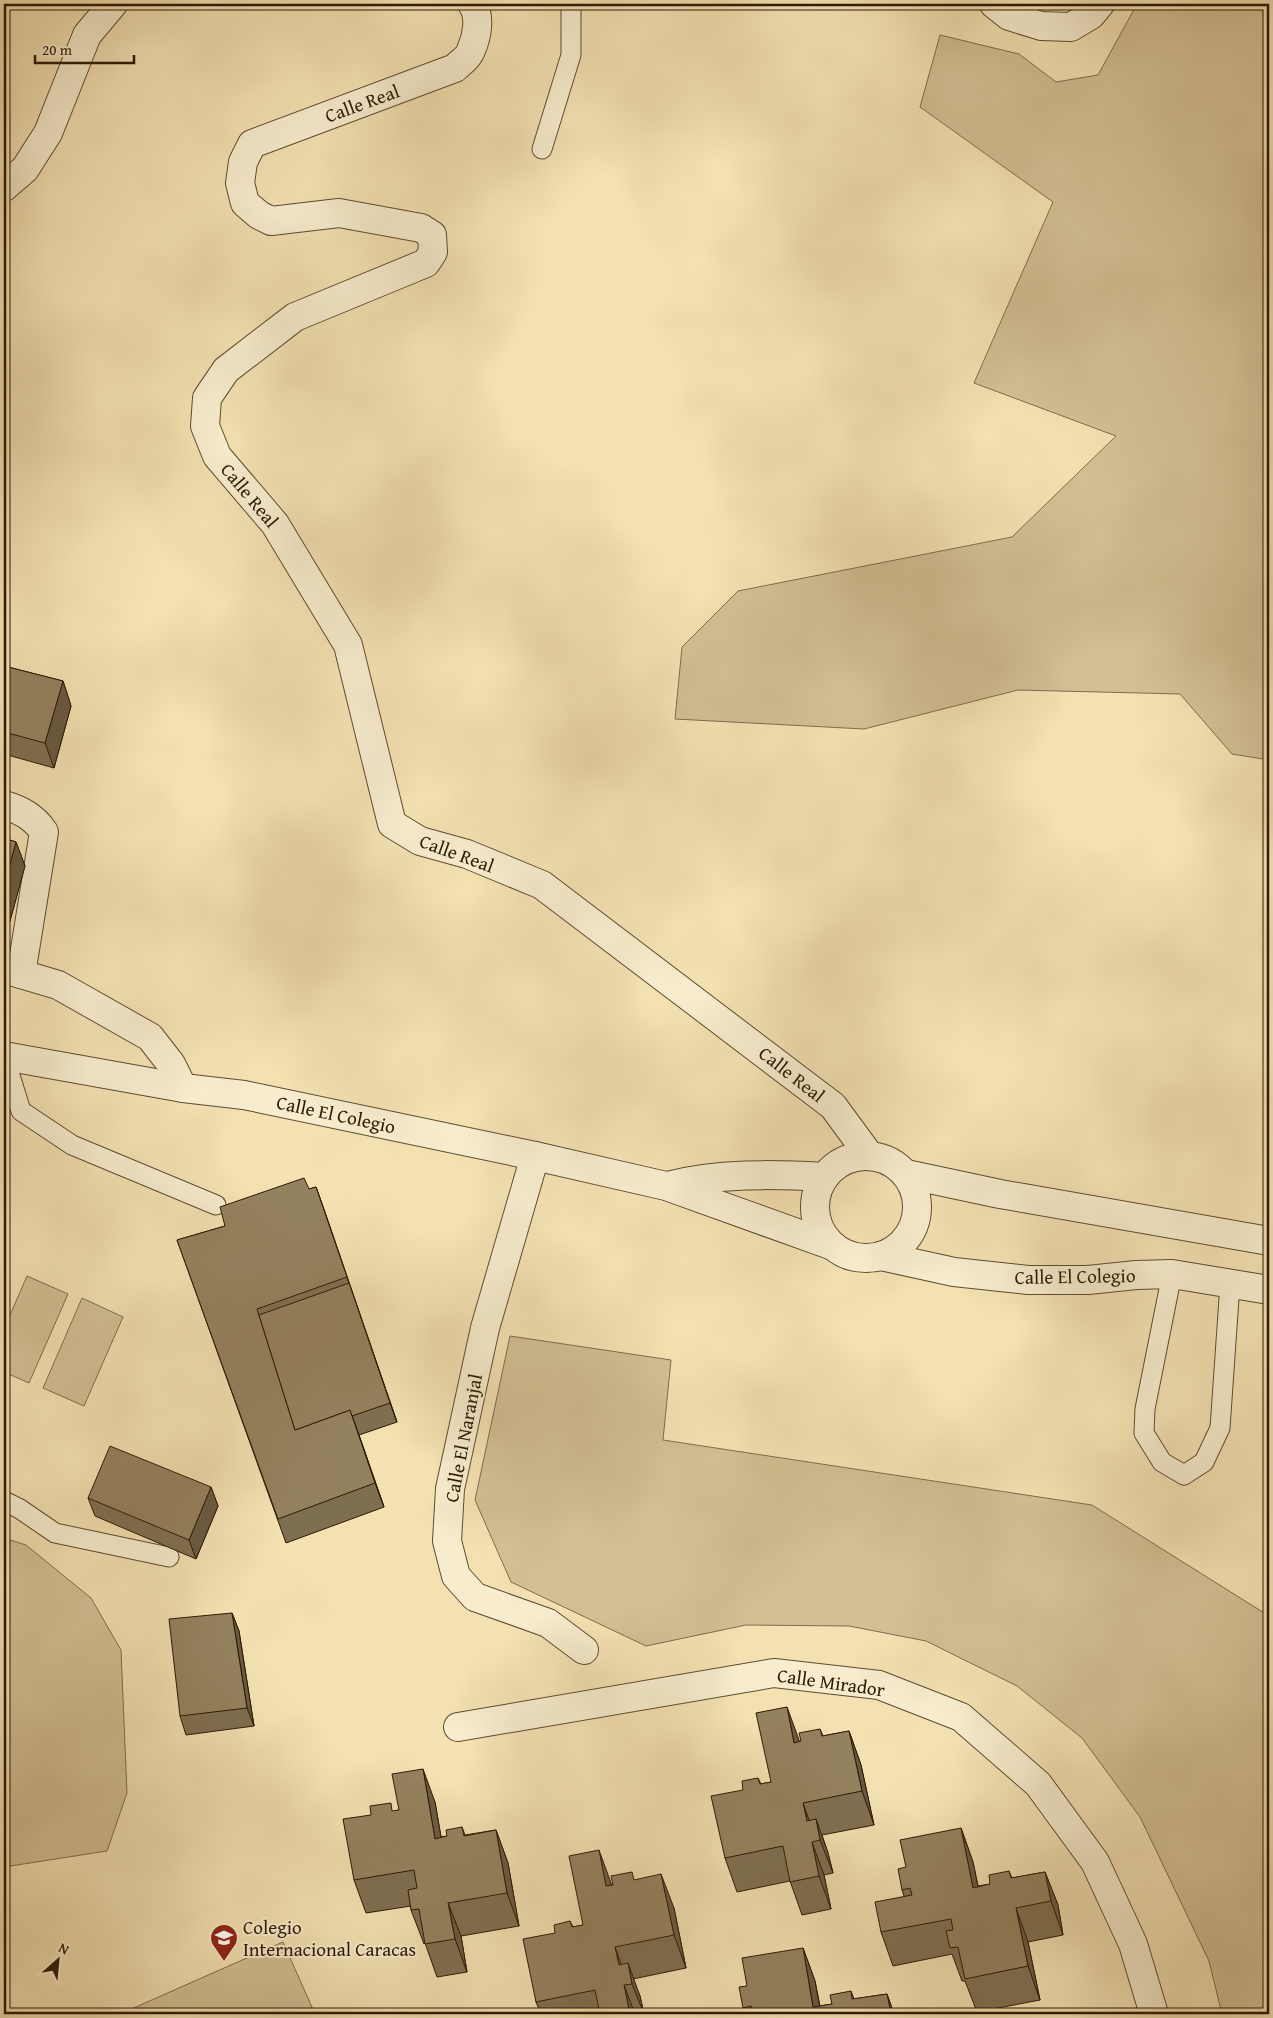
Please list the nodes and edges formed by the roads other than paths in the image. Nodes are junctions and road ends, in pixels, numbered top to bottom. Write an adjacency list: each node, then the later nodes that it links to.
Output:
1 (113, 4): 7 (street)
2 (472, 4): 12 (street, Calle Real)
3 (571, 4): 6 (lane)
4 (994, 4): 5 (street)
5 (1100, 4)
6 (542, 150)
7 (4, 187)
8 (4, 805): 9 (street)
9 (12, 971): 11 (street)
10 (4, 1056): 11 (street, Calle El Colegio); 17 (lane)
11 (183, 1088): 13 (street, Calle El Colegio)
12 (869, 1155): 14 (street, Calle El Colegio); 15 (street, Calle El Colegio)
13 (535, 1156): 16 (street, Calle El Colegio); 26 (street, Calle El Naranjal)
14 (906, 1174): 18 (street, Calle El Colegio); 20 (street, Calle El Colegio)
15 (824, 1176): 16 (street, Calle El Colegio); 19 (street, Calle El Colegio)
16 (666, 1186): 19 (street, Calle El Colegio)
17 (216, 1204)
18 (1269, 1241)
19 (833, 1246): 20 (street, Calle El Colegio)
20 (881, 1256): 21 (street, Calle El Colegio)
21 (1172, 1274): 22 (street, Calle El Colegio); 22 (lane)
22 (1230, 1284): 23 (street, Calle El Colegio)
23 (1269, 1290)
24 (4, 1502): 25 (lane)
25 (169, 1557)
26 (584, 1650)
27 (458, 1727): 28 (street, Calle Mirador)
28 (1154, 2014)

